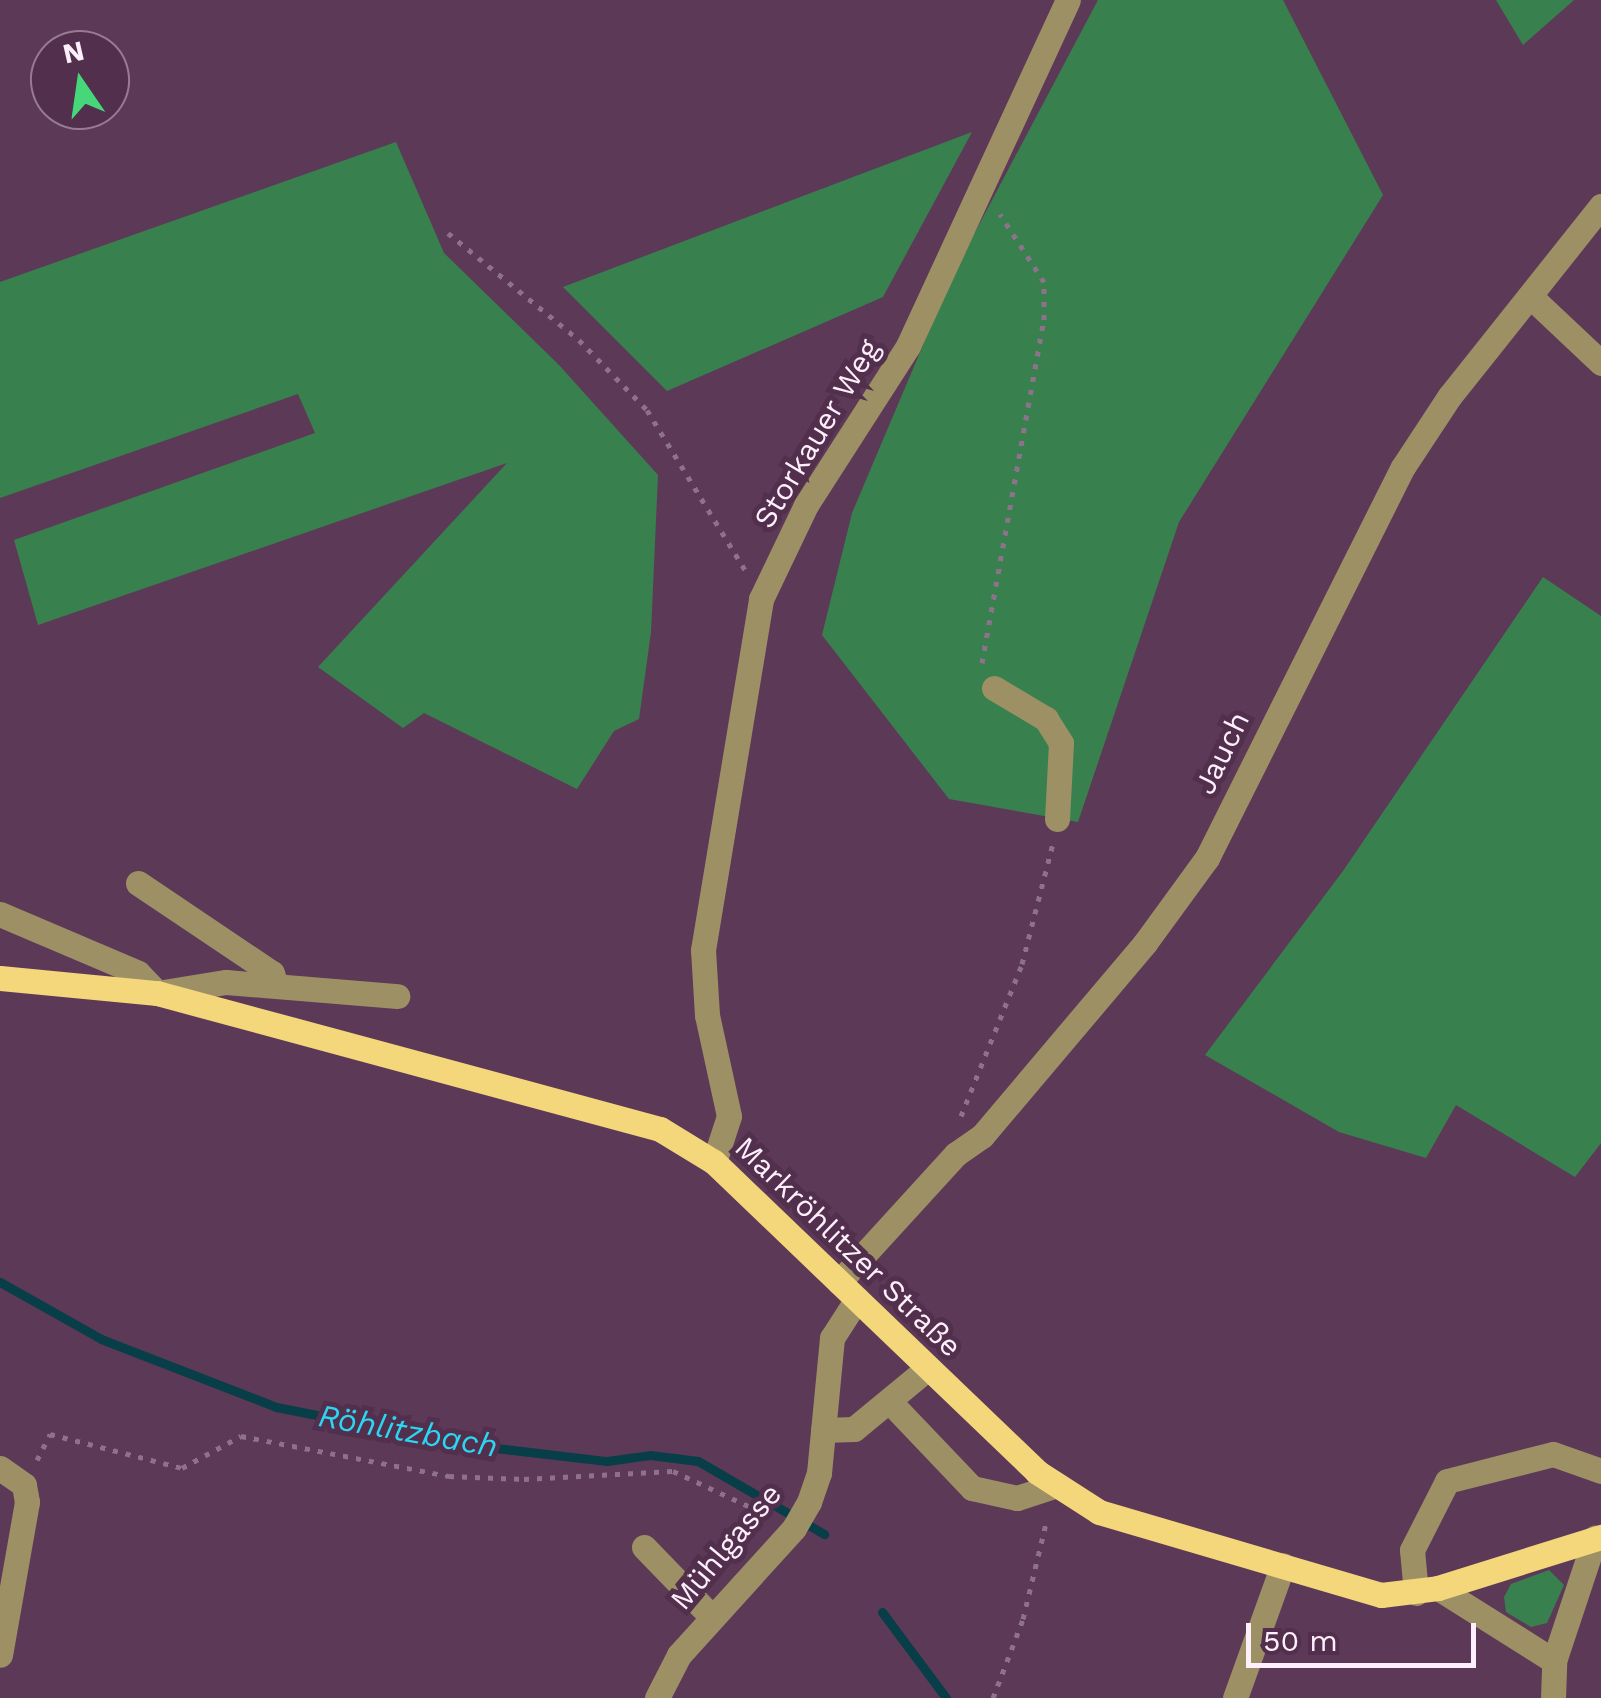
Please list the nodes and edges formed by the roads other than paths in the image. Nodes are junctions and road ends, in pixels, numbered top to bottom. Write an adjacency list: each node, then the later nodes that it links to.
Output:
1 (1068, 0): 13 (street, Storkauer Weg)
2 (1601, 206): 3 (street, Jauch)
3 (1530, 296): 4 (street); 14 (street, Jauch)
4 (1601, 363)
5 (994, 688): 6 (street)
6 (1057, 819)
7 (138, 883): 10 (street)
8 (0, 914): 11 (street)
9 (0, 978): 11 (main road, Markröhlitzer Straße)
10 (276, 985): 11 (street); 12 (street)
11 (157, 993): 13 (main road, Markröhlitzer Straße)
12 (397, 996)
13 (714, 1162): 14 (main road, Markröhlitzer Straße)
14 (848, 1290): 15 (main road, Markröhlitzer Straße); 17 (street, Mühlgasse)
15 (928, 1368): 16 (street); 20 (main road, Markröhlitzer Straße)
16 (890, 1402): 17 (street); 20 (street)
17 (823, 1430): 25 (street, Mühlgasse)
18 (0, 1468): 26 (street)
19 (1601, 1471): 24 (street)
20 (1055, 1486): 23 (main road, Markröhlitzer Straße)
21 (1598, 1538): 24 (main road); 27 (street)
22 (644, 1547): 25 (street)
23 (1283, 1565): 24 (main road, Markröhlitzer Straße); 29 (street)
24 (1427, 1591): 27 (street)
25 (710, 1615): 28 (street, Mühlgasse)
26 (0, 1656)
27 (1554, 1661): 30 (street)
28 (657, 1698)
29 (1235, 1698)
30 (1553, 1698)

